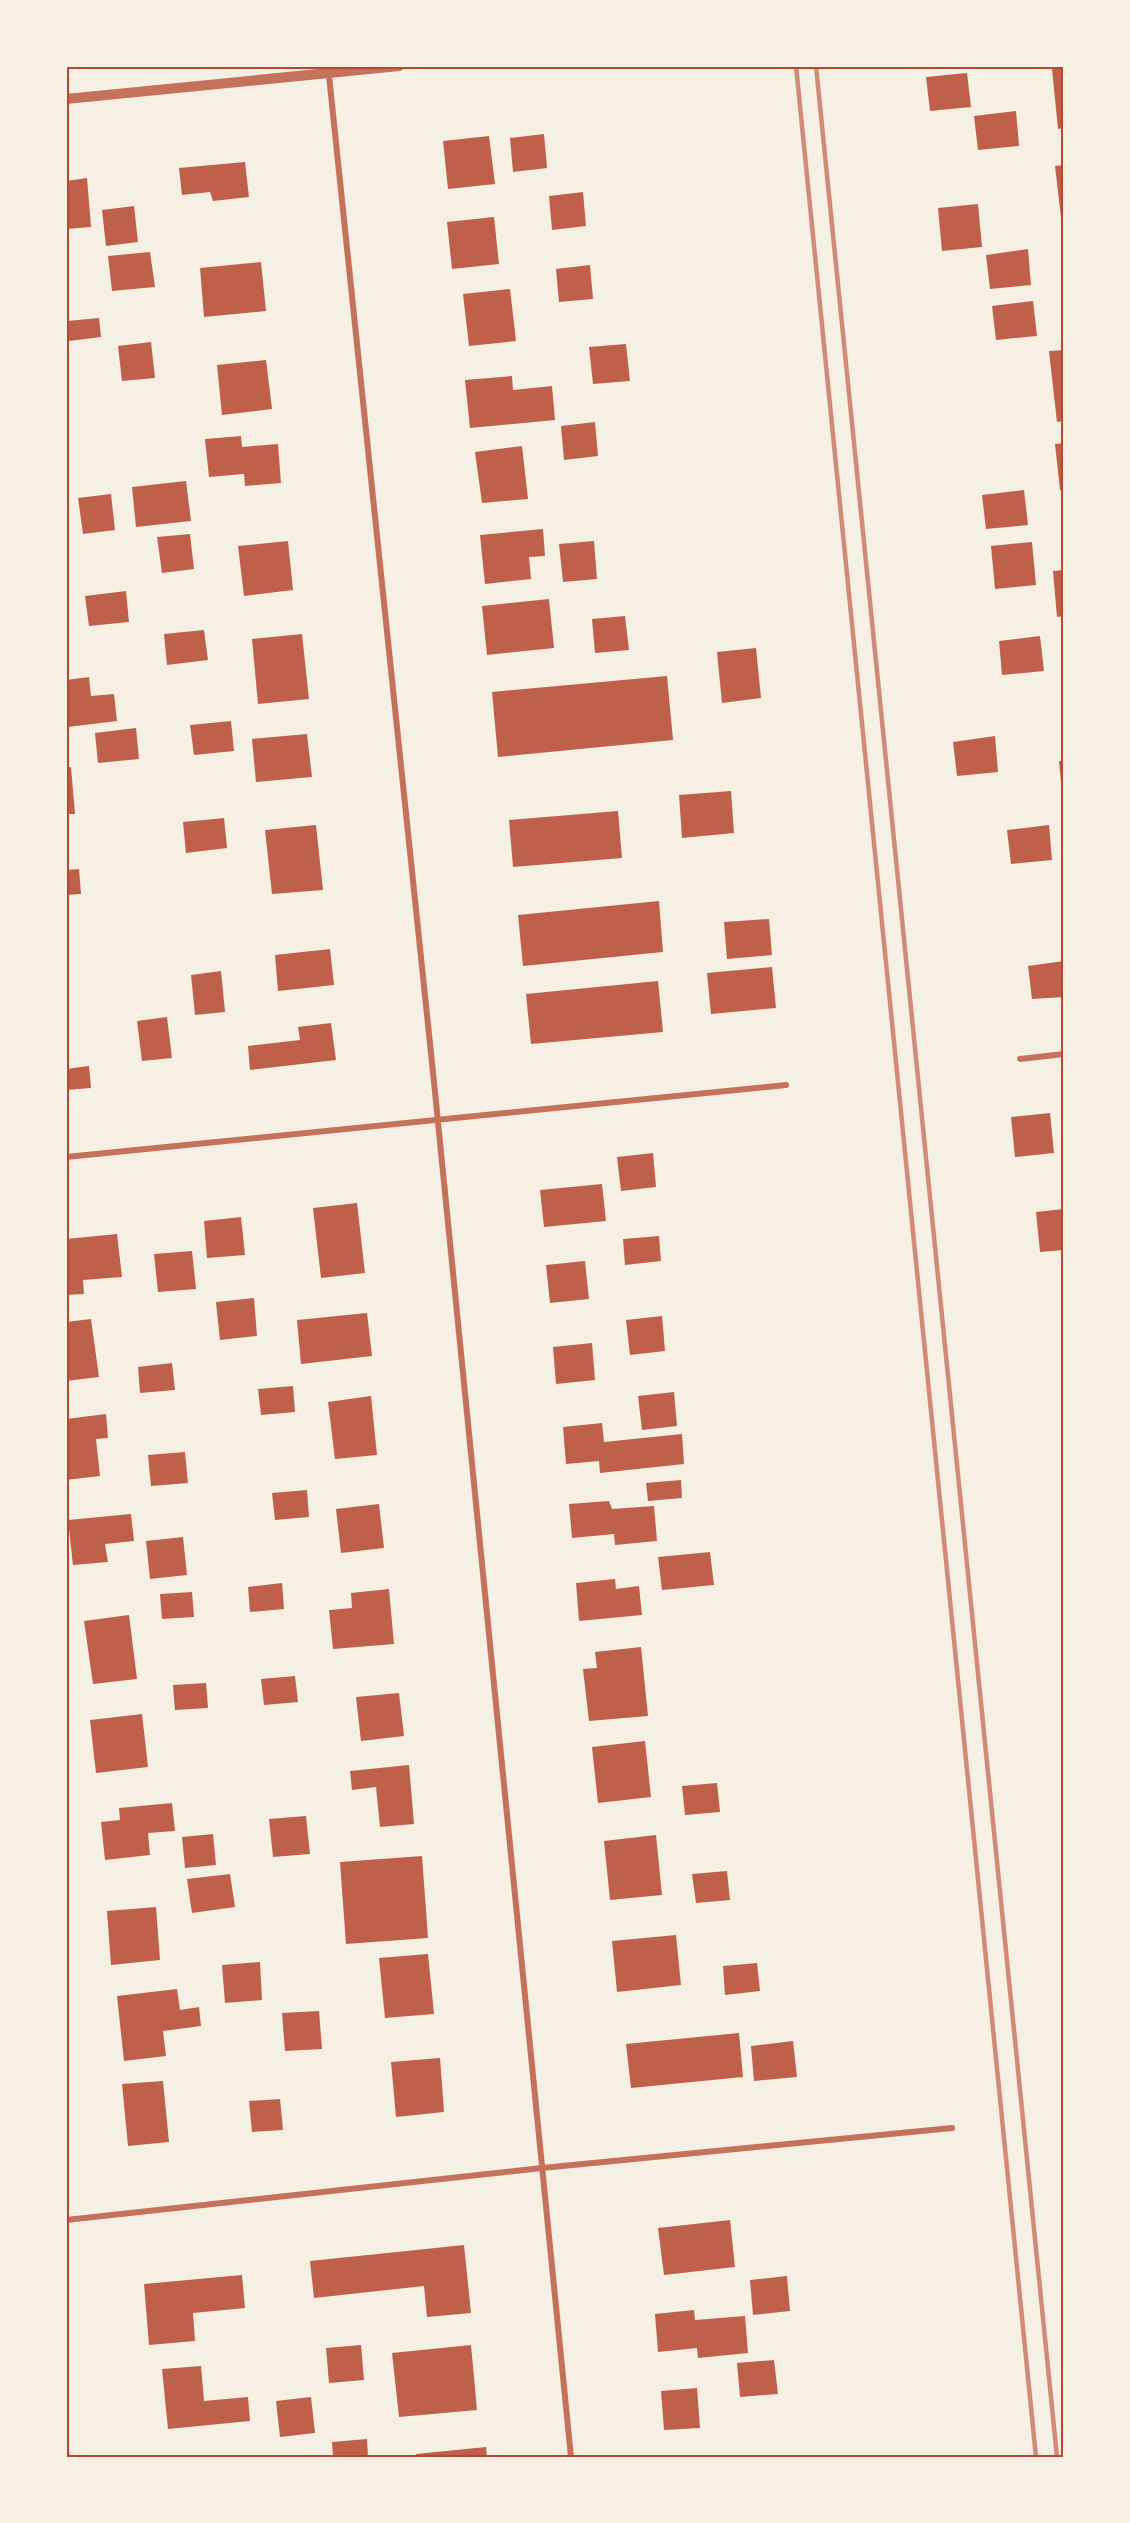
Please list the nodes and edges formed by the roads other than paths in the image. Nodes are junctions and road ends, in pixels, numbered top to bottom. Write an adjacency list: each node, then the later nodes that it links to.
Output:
1 (399, 66): 2 (street)
2 (328, 70): 3 (street); 7 (street)
3 (66, 99)
4 (1064, 1054): 5 (street)
5 (1020, 1059)
6 (786, 1085): 7 (street)
7 (437, 1119): 8 (street); 10 (street)
8 (66, 1157)
9 (952, 2128): 10 (street)
10 (542, 2168): 11 (street); 14 (street)
11 (66, 2220)
12 (66, 2451): 13 (street)
13 (67, 2457)
14 (571, 2457)

